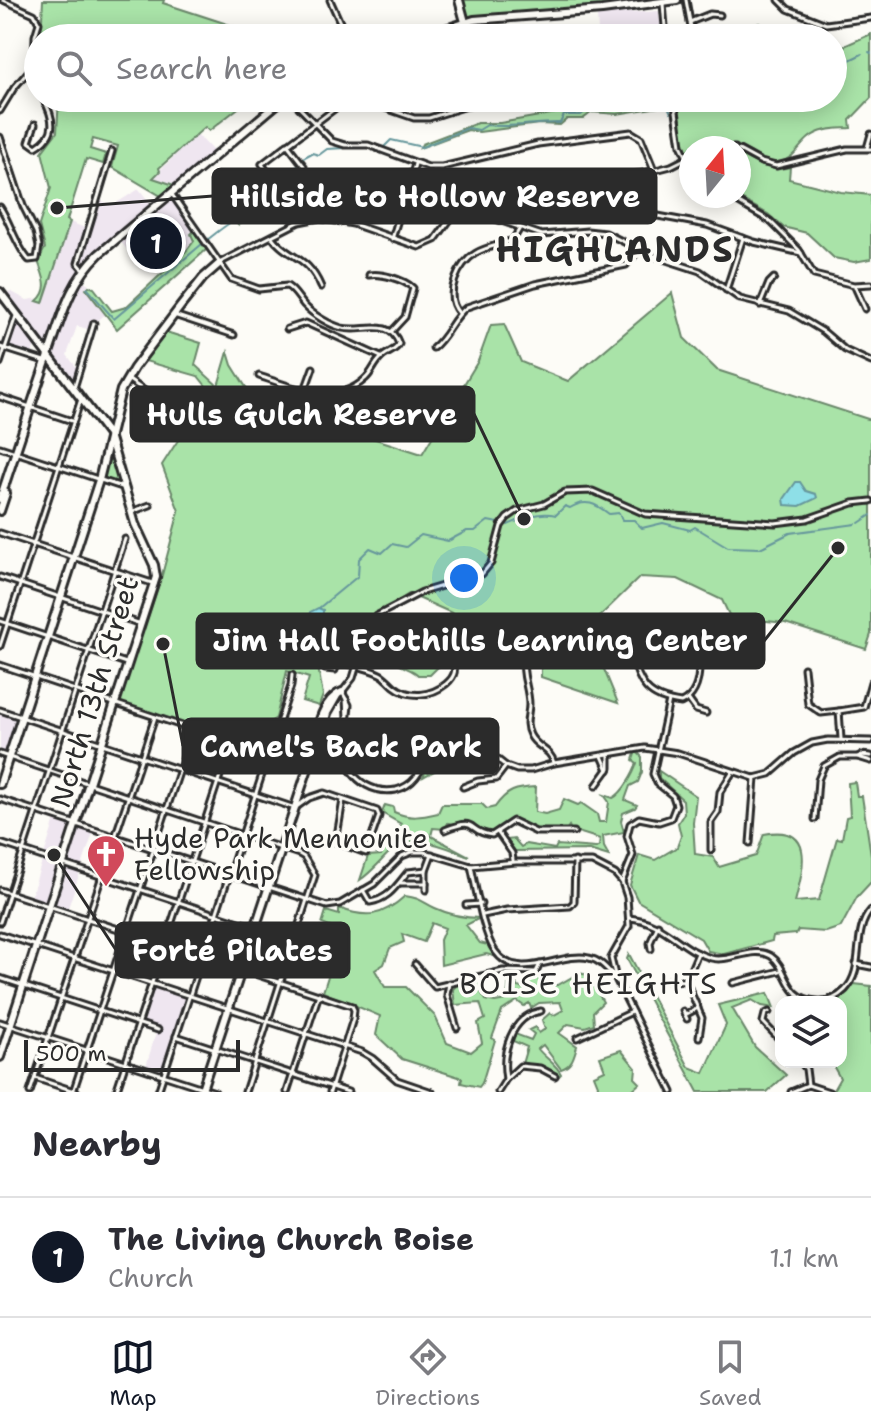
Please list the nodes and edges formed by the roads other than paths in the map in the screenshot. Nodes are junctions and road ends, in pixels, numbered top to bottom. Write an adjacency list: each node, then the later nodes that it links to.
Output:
1 (3, 0): 13 (street)
2 (330, 0): 14 (street)
3 (459, 0): 11 (street)
4 (677, 0): 8 (street)
5 (686, 0): 12 (street)
6 (779, 0): 10 (street)
7 (646, 3): 8 (street); 11 (street)
8 (663, 4): 16 (street)
9 (720, 15): 12 (street)
10 (871, 18)
11 (465, 22): 15 (street)
12 (690, 22)
13 (38, 24)
14 (342, 24)
15 (459, 24)
16 (665, 24)
17 (24, 77): 18 (street)
18 (0, 111)
19 (48, 112): 32 (street)
20 (267, 112): 42 (street)
21 (303, 112): 26 (street)
22 (329, 112): 26 (street)
23 (398, 112): 24 (street)
24 (448, 112)
25 (676, 112): 29 (street)
26 (314, 123): 31 (street); 38 (street)
27 (35, 124): 32 (street)
28 (871, 134): 33 (street)
29 (680, 136)
30 (0, 137): 44 (street)
31 (287, 144): 39 (street); 41 (street)
32 (36, 147): 36 (street)
33 (869, 148): 35 (street)
34 (112, 151): 56 (street)
35 (751, 156)
36 (35, 157)
37 (679, 160): 40 (street)
38 (415, 164): 40 (street); 43 (street)
39 (304, 166)
40 (654, 170): 46 (street)
41 (278, 187)
42 (171, 193): 55 (street); 56 (street)
43 (404, 198): 48 (street); 52 (street)
44 (0, 207)
45 (748, 208): 54 (street)
46 (484, 215): 49 (street); 52 (street)
47 (658, 216): 51 (street)
48 (319, 218): 50 (street); 52 (street)
49 (520, 228): 53 (street); 67 (street)
50 (272, 236): 55 (street); 61 (street)
51 (743, 238): 54 (street); 62 (street)
52 (392, 239)
53 (639, 250): 62 (street); 67 (street)
54 (801, 253): 60 (street)
55 (219, 264): 68 (street); 71 (street)
56 (84, 270): 73 (street)
57 (369, 275): 71 (street)
58 (774, 278): 64 (street)
59 (871, 284): 60 (street)
60 (854, 285): 65 (street)
61 (321, 287)
62 (726, 290): 64 (street)
63 (0, 292): 66 (street)
64 (760, 305): 79 (street)
65 (865, 309)
66 (17, 313): 74 (street); 75 (street)
67 (459, 313): 76 (street)
68 (174, 315): 72 (street); 84 (street)
69 (94, 323): 85 (street)
70 (287, 329): 77 (street)
71 (392, 331): 77 (street)
72 (234, 335)
73 (54, 337): 74 (street); 78 (street)
74 (41, 344): 78 (street)
75 (2, 348): 78 (street); 80 (street)
76 (433, 348)
77 (381, 357): 86 (street)
78 (46, 360): 81 (street); 81 (street); 89 (street)
79 (871, 362)
80 (0, 363)
81 (59, 368): 85 (street)
82 (313, 368): 86 (street)
83 (259, 376): 86 (street)
84 (127, 378): 90 (street); 93 (street)
85 (74, 388): 88 (street)
86 (305, 390)
87 (0, 397): 89 (street)
88 (81, 397): 91 (street); 92 (street)
89 (32, 407): 91 (street); 96 (street)
90 (113, 416): 92 (street); 94 (street)
91 (74, 421): 97 (street)
92 (100, 421): 94 (street)
93 (162, 428)
94 (109, 435): 98 (street); 99 (street)
95 (0, 447): 96 (street)
96 (17, 453): 97 (street); 100 (street); 103 (street)
97 (59, 466): 98 (street); 107 (street)
98 (99, 480): 99 (street); 108 (street)
99 (125, 489): 104 (street)
100 (0, 499)
101 (871, 501): 129 (street)
102 (150, 505): 104 (street)
103 (0, 511)
104 (131, 512): 112 (street, North 13th Street)
105 (0, 533): 107 (street)
106 (125, 539): 109 (street)
107 (33, 544): 108 (street); 111 (street)
108 (75, 558): 109 (street); 113 (street)
109 (115, 571): 112 (street); 114 (street)
110 (0, 577): 111 (street)
111 (20, 584): 113 (street); 117 (street)
112 (155, 584): 118 (street, North 13th Street)
113 (61, 597): 114 (street); 121 (street)
114 (102, 611): 118 (street); 124 (street)
115 (0, 621): 117 (street)
116 (690, 622): 137 (street)
117 (7, 623): 121 (street); 123 (street)
118 (142, 624): 127 (street, North 13th Street)
119 (401, 636): 129 (street)
120 (624, 636): 138 (street)
121 (48, 637): 124 (street); 133 (street)
122 (343, 643): 126 (street)
123 (0, 646)
124 (89, 650): 127 (street); 135 (street)
125 (524, 659): 162 (street)
126 (338, 661): 129 (street); 131 (street)
127 (129, 664): 139 (street, North 13th Street)
128 (0, 665): 133 (street)
129 (357, 667): 136 (street)
130 (804, 668): 141 (street)
131 (325, 669)
132 (292, 675): 156 (street)
133 (35, 677): 135 (street); 143 (street)
134 (871, 682): 141 (street)
135 (76, 691): 139 (street); 146 (street)
136 (342, 695): 150 (street); 177 (street)
137 (688, 699): 138 (street); 142 (street)
138 (669, 701): 153 (street)
139 (116, 704): 144 (street); 151 (street, North 13th Street)
140 (0, 710): 143 (street)
141 (839, 711): 147 (street)
142 (706, 713)
143 (22, 717): 146 (street); 158 (street)
144 (155, 717): 145 (street); 159 (street)
145 (193, 730): 149 (street); 164 (street)
146 (63, 731): 151 (street); 165 (street)
147 (841, 739): 148 (street); 167 (street)
148 (871, 741)
149 (231, 742): 156 (street); 168 (street)
150 (434, 742): 152 (street); 163 (street)
151 (103, 744): 159 (street); 170 (street, North 13th Street)
152 (397, 744)
153 (659, 749): 155 (street); 166 (street); 203 (street)
154 (0, 754): 158 (street)
155 (609, 754): 157 (street); 161 (street)
156 (269, 755): 173 (street)
157 (602, 756): 161 (street); 162 (street)
158 (9, 757): 165 (street); 169 (street)
159 (141, 757): 164 (street); 174 (street)
160 (871, 758): 180 (street)
161 (608, 762): 171 (street)
162 (554, 763): 163 (street)
163 (506, 766): 172 (street)
164 (179, 769): 168 (street); 178 (street)
165 (50, 770): 170 (street); 179 (street)
166 (732, 773): 167 (street); 192 (street)
167 (755, 778): 189 (street)
168 (218, 782): 173 (street); 181 (street)
169 (0, 784)
170 (90, 784): 174 (street); 182 (street, North 13th Street)
171 (596, 786)
172 (463, 787)
173 (256, 795): 177 (street); 186 (street)
174 (128, 797): 178 (street); 187 (street)
175 (0, 799): 179 (street)
176 (343, 800): 176 (street); 177 (street)
177 (295, 808): 190 (street)
178 (166, 809): 181 (street); 191 (street)
179 (36, 811): 182 (street); 193 (street)
180 (815, 819)
181 (205, 822): 186 (street); 196 (street)
182 (76, 824): 187 (street); 198 (street, North 13th Street)
183 (445, 830): 185 (street)
184 (574, 832): 185 (street)
185 (498, 833): 197 (street)
186 (243, 835): 190 (street); 201 (street)
187 (115, 837): 191 (street); 202 (street)
188 (0, 843): 193 (street)
189 (750, 843)
190 (281, 848): 206 (street); 212 (street)
191 (153, 849): 196 (street); 207 (street)
192 (711, 850)
193 (23, 851): 198 (street); 211 (street)
194 (432, 854): 199 (street); 200 (street); 209 (street)
195 (575, 861): 197 (street); 203 (street); 219 (street)
196 (191, 862): 201 (street); 213 (street)
197 (513, 862): 199 (street)
198 (63, 863): 202 (street); 216 (street, North 13th Street)
199 (471, 866): 214 (street)
200 (426, 870): 204 (street); 205 (street)
201 (229, 875): 206 (street); 218 (street)
202 (102, 876): 207 (street); 221 (street)
203 (622, 882): 220 (street)
204 (401, 883): 205 (street); 209 (street)
205 (426, 883): 210 (street)
206 (268, 887): 212 (street); 224 (street)
207 (140, 889): 213 (street); 225 (street)
208 (0, 890): 211 (street)
209 (363, 890): 212 (street)
210 (426, 890)
211 (9, 893): 216 (street); 222 (street)
212 (307, 900): 227 (street)
213 (178, 902): 218 (street); 228 (street)
214 (481, 904): 215 (street); 219 (street)
215 (466, 905)
216 (50, 906): 221 (street); 229 (street, North 13th Street)
217 (871, 910): 237 (street)
218 (216, 914): 224 (street); 233 (street)
219 (483, 915): 236 (street)
220 (629, 918): 223 (street); 243 (street)
221 (88, 919): 225 (street); 234 (street)
222 (0, 922)
223 (658, 925): 231 (street); 232 (street)
224 (255, 927): 227 (street); 239 (street)
225 (126, 931): 228 (street); 240 (street)
226 (0, 934): 229 (street)
227 (294, 940): 230 (street); 246 (street)
228 (164, 944): 233 (street); 249 (street)
229 (36, 946): 234 (street); 250 (street, North 13th Street)
230 (318, 948)
231 (651, 949)
232 (698, 953): 241 (street); 245 (street)
233 (203, 956): 239 (street); 252 (street)
234 (74, 959): 240 (street); 253 (street)
235 (415, 964): 247 (street)
236 (540, 964): 243 (street); 247 (street)
237 (856, 964): 238 (street); 241 (street)
238 (871, 967)
239 (241, 969): 246 (street); 255 (street)
240 (112, 971): 249 (street); 256 (street)
241 (781, 971): 248 (street)
242 (0, 978): 250 (street)
243 (616, 979): 258 (street)
244 (669, 980): 245 (street)
245 (686, 981): 254 (street)
246 (281, 982): 251 (street); 262 (street)
247 (449, 983): 265 (street)
248 (733, 983)
249 (151, 984): 252 (street); 263 (street)
250 (23, 986): 253 (street); 264 (street, North 13th Street)
251 (319, 994): 267 (street); 273 (street)
252 (190, 996): 255 (street); 269 (street)
253 (61, 998): 256 (street); 271 (street)
254 (698, 1008): 260 (street); 270 (street)
255 (228, 1009): 262 (street); 274 (street)
256 (99, 1011): 263 (street); 275 (street)
257 (541, 1011): 284 (street)
258 (632, 1012): 272 (street); 285 (street)
259 (769, 1012): 268 (street)
260 (685, 1015)
261 (0, 1022): 264 (street)
262 (268, 1022): 267 (street); 277 (street)
263 (138, 1024): 266 (street); 278 (street)
264 (10, 1025): 271 (street); 276 (street, North 13th Street)
265 (457, 1028)
266 (158, 1030)
267 (306, 1034): 273 (street); 280 (street)
268 (775, 1035)
269 (176, 1036): 274 (street); 281 (street)
270 (699, 1037)
271 (48, 1038): 275 (street); 283 (street)
272 (577, 1038)
273 (345, 1047): 287 (street); 297 (street)
274 (215, 1049): 277 (street); 288 (street)
275 (86, 1050): 278 (street); 290 (street)
276 (0, 1057)
277 (255, 1061): 280 (street); 294 (street)
278 (125, 1063): 281 (street); 291 (street)
279 (805, 1068): 286 (street)
280 (293, 1074): 287 (street); 295 (street)
281 (164, 1075): 288 (street); 292 (street)
282 (555, 1076): 284 (street)
283 (35, 1078): 289 (street); 290 (street)
284 (506, 1079): 298 (street)
285 (667, 1085): 299 (street); 300 (street)
286 (808, 1085): 301 (street); 302 (street)
287 (331, 1089): 296 (street)
288 (202, 1090): 293 (street)
289 (30, 1092)
290 (74, 1092)
291 (116, 1092)
292 (158, 1092)
293 (215, 1092)
294 (245, 1092)
295 (287, 1092)
296 (348, 1092)
297 (432, 1092)
298 (498, 1092)
299 (660, 1092)
300 (672, 1092)
301 (791, 1092)
302 (829, 1092)

